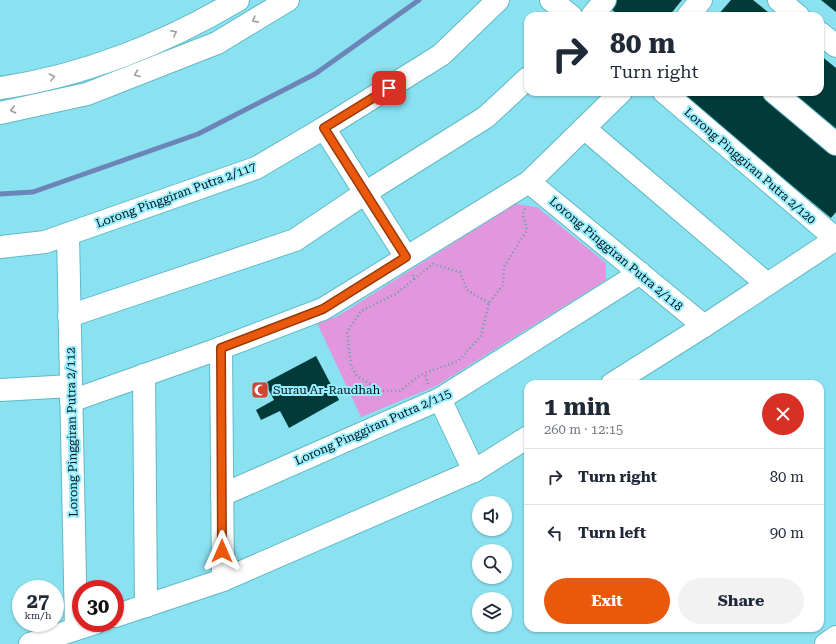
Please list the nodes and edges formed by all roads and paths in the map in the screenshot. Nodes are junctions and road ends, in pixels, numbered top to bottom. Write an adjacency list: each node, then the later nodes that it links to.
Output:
1 (238, 0): 13 (street, one-way to 1)
2 (288, 0): 17 (street, one-way to 17)
3 (498, 0): 18 (street, Lorong Pinggiran Putra 2/117)
4 (551, 0): 7 (street)
5 (605, 0): 8 (street)
6 (701, 0): 9 (street)
7 (566, 12)
8 (595, 12)
9 (691, 12)
10 (824, 36): 11 (street)
11 (836, 46)
12 (524, 82): 22 (street)
13 (0, 88)
14 (617, 96): 19 (street)
15 (669, 96): 24 (street, Lorong Pinggiran Putra 2/120)
16 (779, 96): 20 (street)
17 (0, 113)
18 (324, 128): 22 (street); 23 (street, Lorong Pinggiran Putra 2/117)
19 (584, 128): 21 (street); 29 (street)
20 (836, 144)
21 (529, 182): 26 (street); 27 (street, Lorong Pinggiran Putra 2/118); 30 (path)
22 (365, 193): 26 (street); 31 (street)
23 (68, 234): 25 (street, Lorong Pinggiran Putra 2/117); 31 (street, Lorong Pinggiran Putra 2/112)
24 (836, 239): 29 (street)
25 (0, 247)
26 (406, 257): 28 (path); 33 (street)
27 (640, 274): 32 (street, Lorong Pinggiran Putra 2/118); 39 (street, Lorong Pinggiran Putra 2/115)
28 (414, 279): 30 (path); 34 (path)
29 (767, 284): 32 (street)
30 (489, 303): 34 (path)
31 (69, 316): 38 (street, Lorong Pinggiran Putra 2/112)
32 (704, 326): 36 (street)
33 (221, 348): 35 (street); 42 (street)
34 (425, 373): 39 (path)
35 (144, 375): 38 (street); 45 (street)
36 (618, 380)
37 (0, 390): 38 (street)
38 (71, 394): 43 (street, Lorong Pinggiran Putra 2/112)
39 (437, 400): 41 (street); 42 (street, Lorong Pinggiran Putra 2/115)
40 (524, 440): 41 (street)
41 (474, 471): 44 (street)
42 (222, 495): 44 (street)
43 (82, 580)
44 (223, 580): 45 (street)
45 (146, 606): 46 (street)
46 (124, 613)
47 (72, 630): 49 (street)
48 (836, 637): 50 (street)
49 (30, 644)
50 (826, 644)

